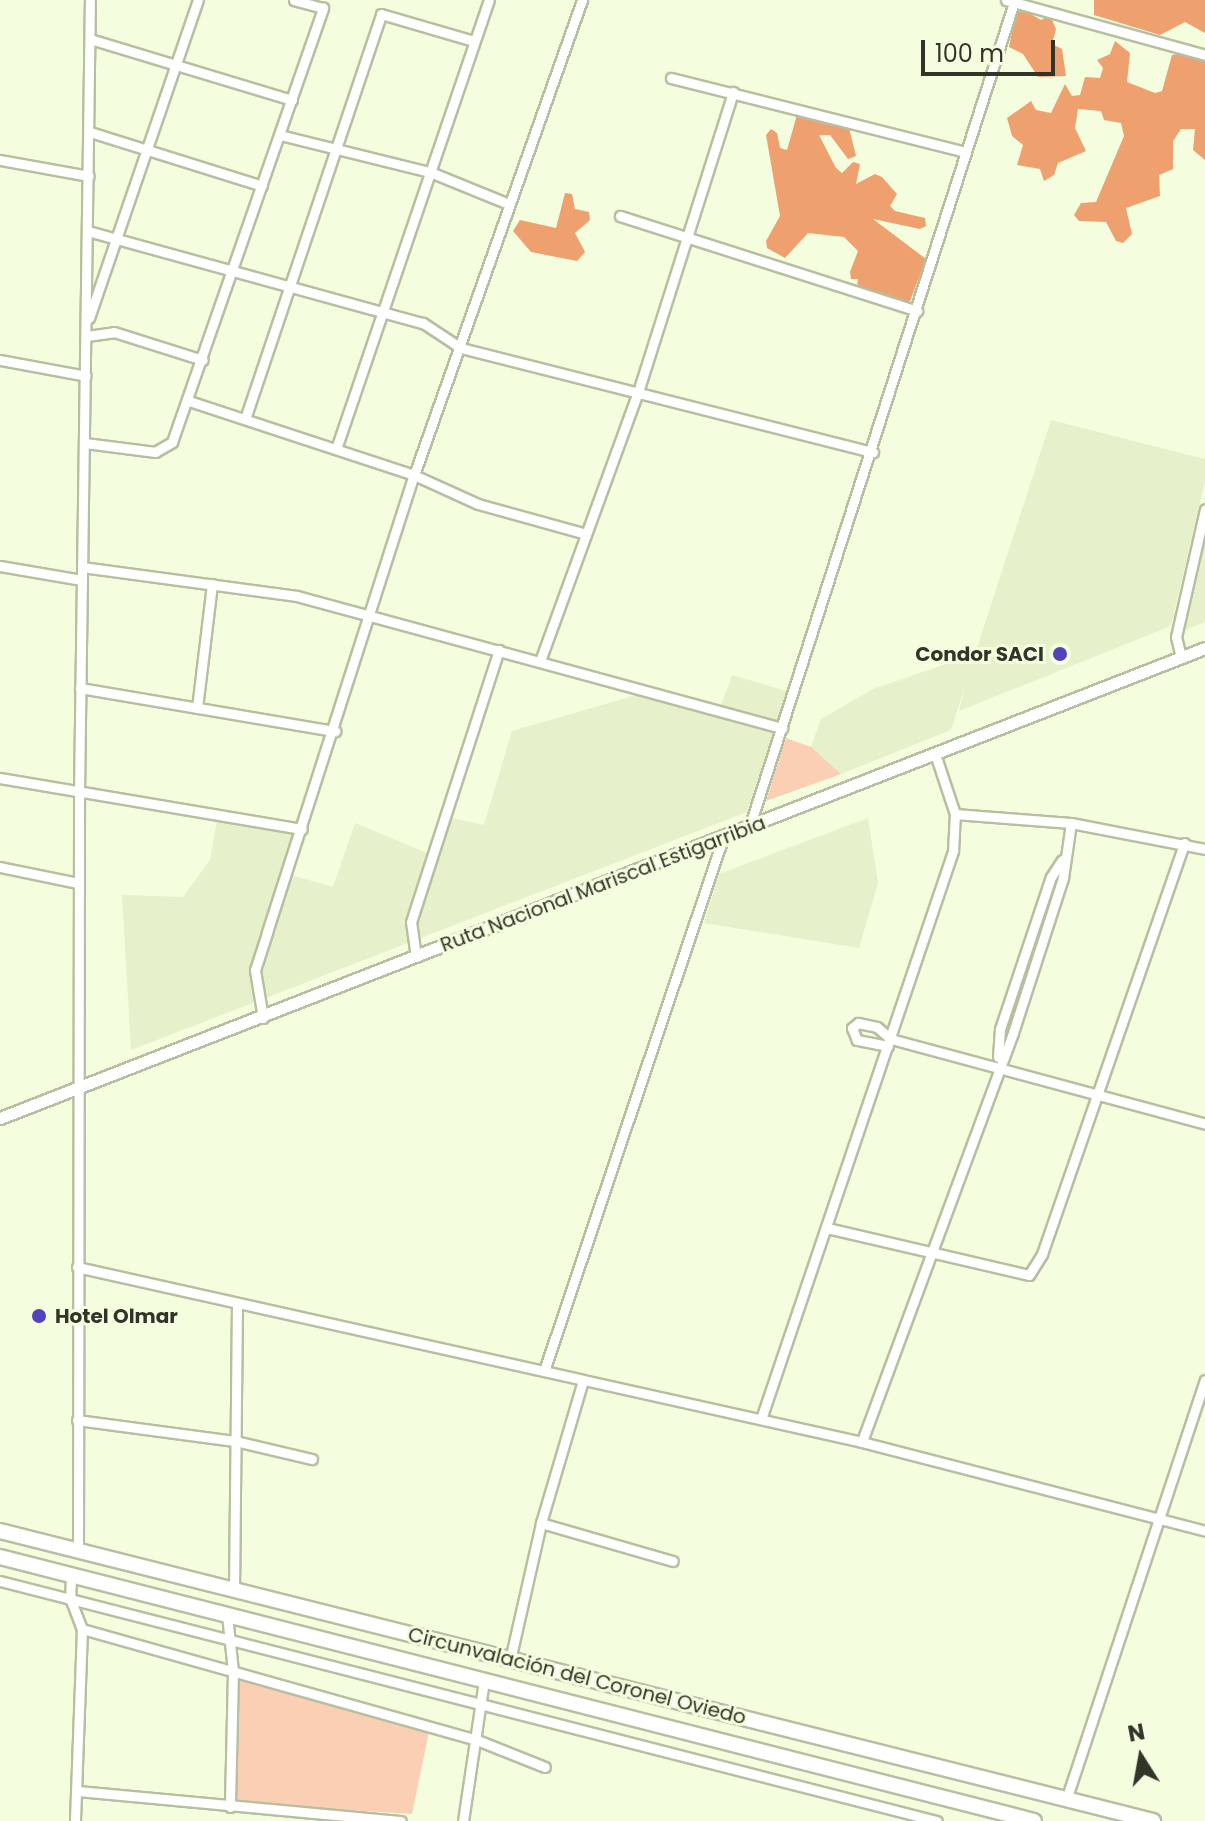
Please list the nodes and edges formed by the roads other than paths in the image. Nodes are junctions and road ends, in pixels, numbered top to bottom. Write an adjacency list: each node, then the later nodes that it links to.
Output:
1 (90, 0): 9 (street)
2 (198, 0): 12 (street)
3 (294, 0): 8 (street)
4 (489, 0): 10 (street)
5 (582, 0): 25 (street)
6 (1010, 1): 7 (street); 20 (street)
7 (1028, 3): 11 (street)
8 (324, 4): 15 (street)
9 (90, 39): 12 (street); 16 (street)
10 (474, 41): 18 (street); 22 (street)
11 (1205, 55)
12 (177, 65): 15 (street); 19 (street)
13 (671, 78): 14 (street)
14 (733, 92): 20 (street); 28 (street)
15 (292, 100): 17 (street)
16 (90, 132): 19 (street); 23 (street)
17 (280, 135): 18 (street); 24 (street)
18 (336, 150): 22 (street); 31 (street)
19 (149, 151): 24 (street); 29 (street)
20 (966, 152): 32 (street)
21 (0, 160): 23 (street)
22 (430, 172): 25 (street); 33 (street)
23 (89, 176): 27 (street)
24 (262, 186): 30 (street)
25 (509, 204): 36 (street)
26 (620, 216): 28 (street)
27 (88, 231): 29 (street); 34 (street)
28 (683, 236): 32 (street); 40 (street)
29 (120, 239): 30 (street); 34 (street)
30 (234, 270): 31 (street); 38 (street)
31 (290, 286): 33 (street); 42 (street)
32 (917, 311): 45 (street)
33 (383, 312): 36 (street); 44 (street)
34 (87, 324): 35 (street)
35 (87, 336): 38 (street); 39 (street)
36 (461, 348): 40 (street); 46 (street)
37 (0, 360): 39 (street)
38 (203, 360): 41 (street)
39 (86, 376): 43 (street)
40 (637, 395): 45 (street); 48 (street)
41 (189, 401): 42 (street); 43 (street)
42 (245, 419): 44 (street)
43 (85, 443): 50 (street)
44 (336, 449): 46 (street)
45 (873, 452): 60 (street)
46 (414, 475): 48 (street); 53 (street)
47 (1205, 509): 56 (street)
48 (586, 534): 57 (street)
49 (0, 566): 51 (street)
50 (82, 567): 51 (street); 52 (street)
51 (82, 580): 58 (street)
52 (212, 584): 53 (street); 59 (street)
53 (371, 614): 55 (street); 61 (street)
54 (1205, 648): 56 (main road, Ruta Nacional Mariscal Estigarribia)
55 (499, 650): 57 (street); 74 (street)
56 (1181, 657): 62 (main road, Ruta Nacional Mariscal Estigarribia)
57 (540, 661): 60 (street)
58 (80, 688): 59 (street); 64 (street)
59 (197, 708): 61 (street)
60 (782, 728): 67 (street)
61 (335, 731): 68 (street)
62 (935, 754): 65 (street); 67 (main road, Ruta Nacional Mariscal Estigarribia)
63 (0, 778): 64 (street)
64 (79, 793): 68 (street); 73 (street)
65 (955, 814): 66 (street); 76 (street)
66 (1071, 823): 70 (street); 77 (street)
67 (750, 825): 69 (main road, Ruta Nacional Mariscal Estigarribia)
68 (302, 829): 75 (street)
69 (724, 835): 74 (main road, Ruta Nacional Mariscal Estigarribia); 86 (street)
70 (1184, 843): 71 (street); 79 (street)
71 (1205, 849)
72 (0, 867): 73 (street)
73 (78, 883): 78 (street)
74 (416, 957): 75 (main road, Ruta Nacional Mariscal Estigarribia)
75 (263, 1018): 78 (main road, Ruta Nacional Mariscal Estigarribia)
76 (889, 1042): 77 (street); 82 (street)
77 (997, 1065): 79 (street); 83 (street)
78 (77, 1089): 80 (main road, Ruta Nacional Mariscal Estigarribia); 84 (street)
79 (1097, 1094): 81 (street); 83 (street)
80 (0, 1118)
81 (1205, 1124)
82 (827, 1228): 83 (street); 89 (street)
83 (933, 1251): 92 (street)
84 (77, 1267): 85 (street); 90 (street)
85 (237, 1303): 86 (street); 91 (street)
86 (544, 1371): 87 (street)
87 (583, 1380): 89 (street); 95 (street)
88 (1205, 1380): 94 (street)
89 (761, 1419): 92 (street)
90 (77, 1420): 91 (street); 98 (street)
91 (235, 1441): 93 (street); 103 (street)
92 (862, 1442): 94 (street)
93 (312, 1459)
94 (1158, 1517): 97 (street); 115 (street)
95 (541, 1523): 100 (street); 108 (street)
96 (0, 1531): 98 (highway, Circunvalación del Coronel Oviedo)
97 (1205, 1531)
98 (78, 1551): 103 (highway, Circunvalación del Coronel Oviedo)
99 (0, 1557): 101 (highway, Circunvalación del Coronel Oviedo)
100 (673, 1561)
101 (71, 1575): 104 (street); 105 (highway, Circunvalación del Coronel Oviedo)
102 (0, 1581): 104 (street)
103 (234, 1591): 108 (highway, Circunvalación del Coronel Oviedo)
104 (70, 1598): 106 (street); 107 (street)
105 (227, 1615): 107 (street); 110 (highway, Circunvalación del Coronel Oviedo)
106 (82, 1629): 109 (street); 114 (street)
107 (229, 1637): 109 (street); 111 (street)
108 (510, 1660): 115 (highway, Circunvalación del Coronel Oviedo)
109 (233, 1671): 112 (street); 116 (street)
110 (484, 1681): 111 (street); 121 (highway, Circunvalación del Coronel Oviedo)
111 (481, 1705): 112 (street); 120 (street)
112 (477, 1740): 113 (street); 119 (street)
113 (545, 1767)
114 (77, 1791): 116 (street); 117 (street)
115 (1067, 1797): 122 (highway, Circunvalación del Coronel Oviedo)
116 (230, 1807): 118 (street)
117 (75, 1821)
118 (401, 1821)
119 (463, 1821)
120 (937, 1821)
121 (1034, 1821)
122 (1153, 1821)

